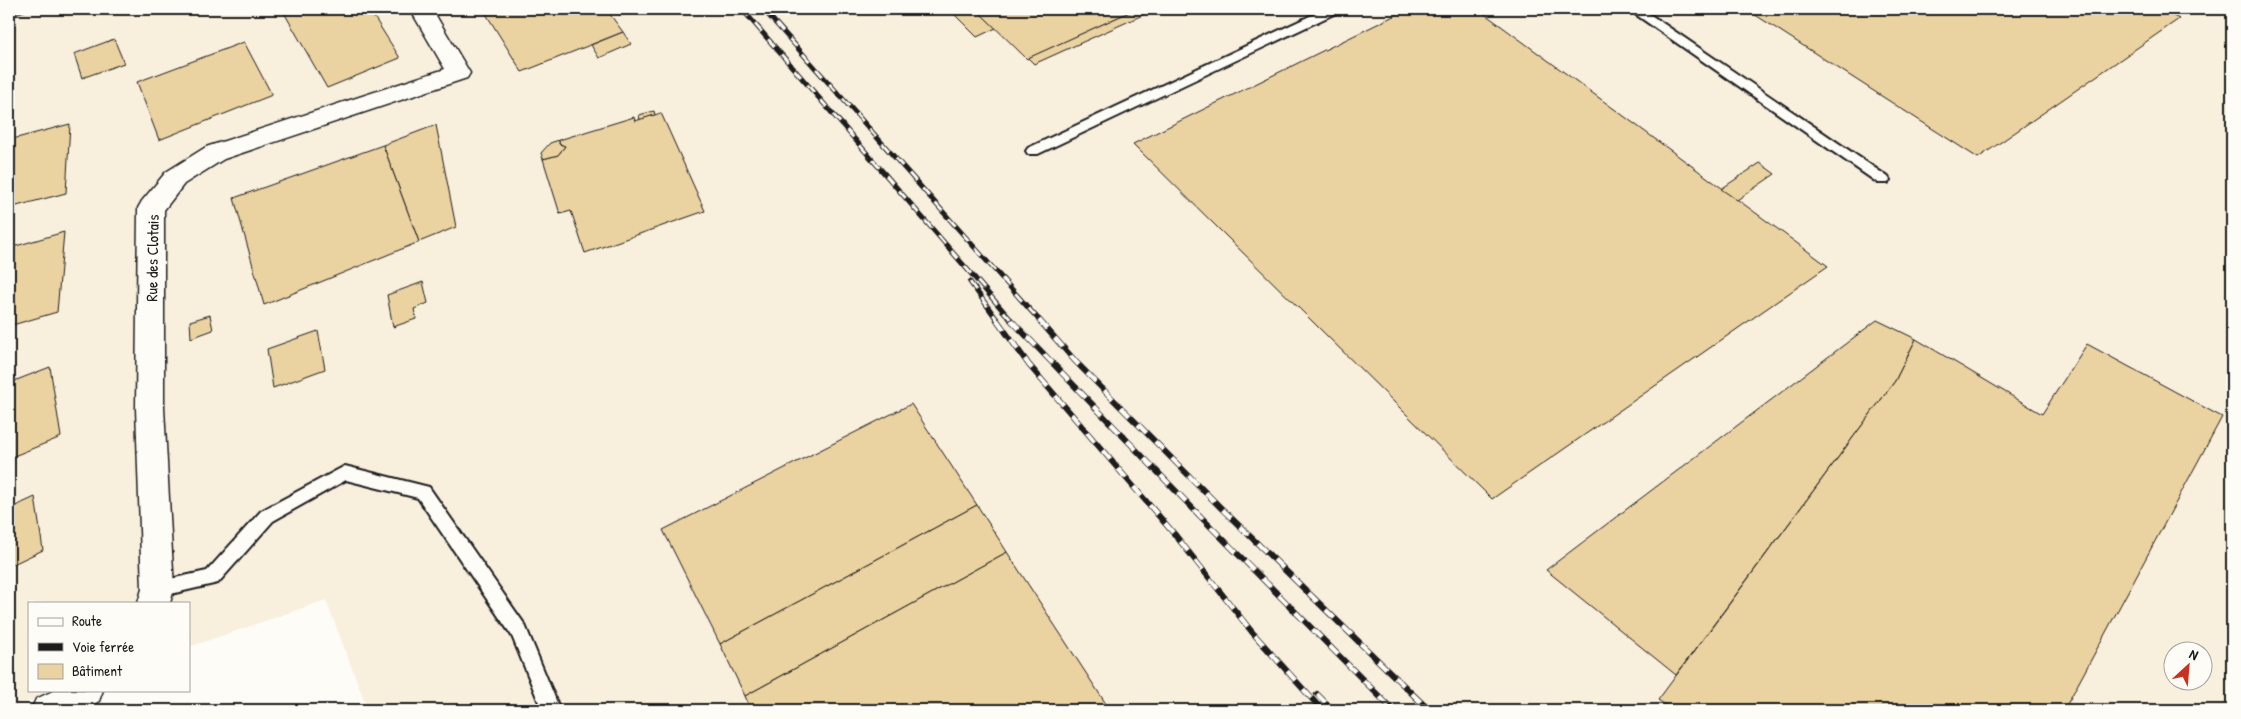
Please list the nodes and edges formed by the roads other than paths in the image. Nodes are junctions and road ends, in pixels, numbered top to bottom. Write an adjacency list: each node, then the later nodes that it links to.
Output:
1 (420, 9): 6 (street, Rue des Clotais)
2 (1334, 9): 4 (lane)
3 (1634, 9): 5 (lane)
4 (1033, 151)
5 (1882, 180)
6 (156, 596): 9 (lane)
7 (85, 692): 8 (street)
8 (48, 710)
9 (551, 710)

